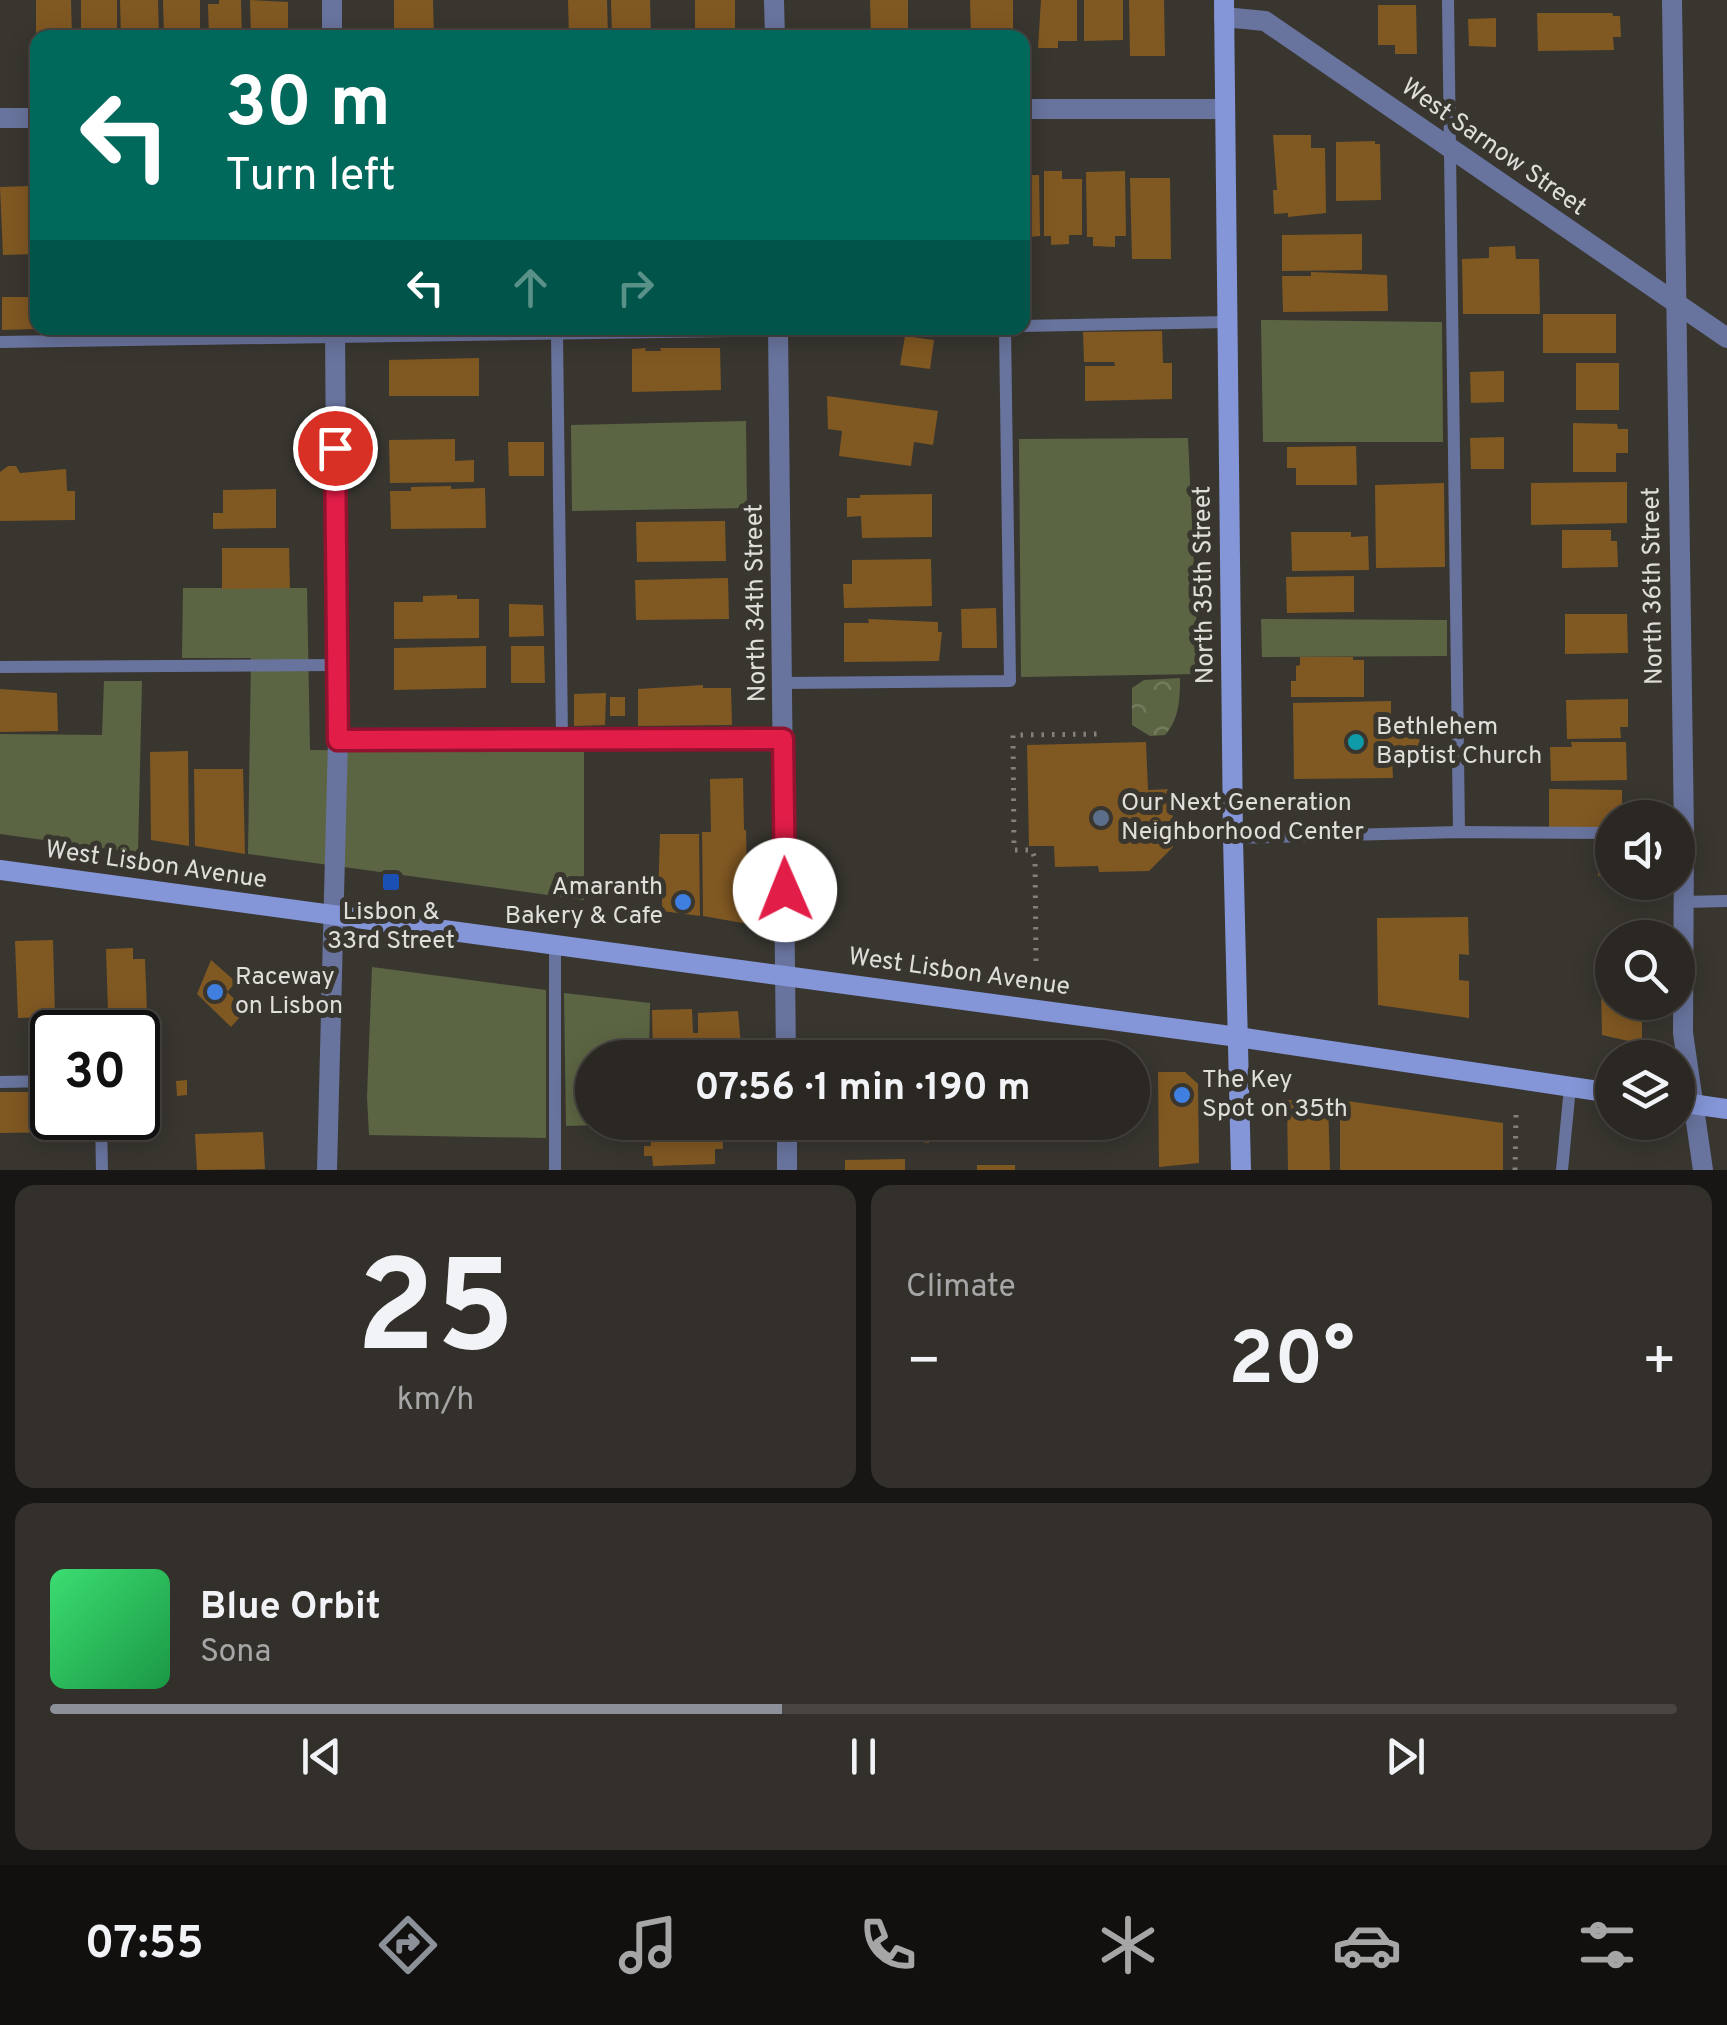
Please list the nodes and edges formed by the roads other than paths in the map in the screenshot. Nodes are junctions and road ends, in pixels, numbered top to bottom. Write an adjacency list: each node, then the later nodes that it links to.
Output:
1 (332, 0): 6 (street)
2 (774, 0): 7 (street)
3 (1448, 0): 12 (lane)
4 (1672, 0): 13 (street, North 36th Street)
5 (1224, 8): 8 (main road, North 35th Street); 12 (street, West Sarnow Street)
6 (332, 30)
7 (775, 30)
8 (1225, 109): 9 (street); 14 (main road, North 35th Street)
9 (1030, 110)
10 (0, 118): 11 (street)
11 (30, 118)
12 (1449, 148): 13 (street, West Sarnow Street); 30 (lane)
13 (1674, 304): 21 (street, West Sarnow Street); 29 (street, North 36th Street)
14 (1228, 322): 15 (lane); 32 (main road, North 35th Street)
15 (1030, 326)
16 (261, 335): 22 (lane)
17 (335, 335): 23 (street)
18 (557, 335): 28 (lane)
19 (778, 335): 25 (street, North 34th Street)
20 (1005, 335): 25 (lane)
21 (1727, 338)
22 (0, 342)
23 (336, 665): 24 (lane); 27 (street)
24 (0, 667)
25 (784, 683): 26 (street, North 34th Street)
26 (783, 739): 28 (lane); 38 (street, North 34th Street)
27 (338, 740): 28 (lane); 36 (street)
28 (562, 740)
29 (1681, 800)
30 (1458, 832): 31 (lane); 32 (lane)
31 (1595, 834)
32 (1233, 838): 39 (main road, North 35th Street)
33 (0, 870): 36 (main road, West Lisbon Avenue)
34 (1727, 901): 35 (lane)
35 (1684, 902): 41 (street, North 36th Street)
36 (333, 916): 37 (main road, West Lisbon Avenue); 52 (street)
37 (554, 947): 38 (main road, West Lisbon Avenue); 53 (lane)
38 (788, 975): 39 (main road, West Lisbon Avenue); 40 (street, North 34th Street)
39 (1238, 1036): 44 (main road, West Lisbon Avenue); 55 (main road, North 35th Street)
40 (786, 1040)
41 (1684, 1040)
42 (30, 1081): 43 (lane)
43 (0, 1082)
44 (1570, 1088): 45 (main road, West Lisbon Avenue); 56 (lane)
45 (1595, 1091)
46 (1695, 1104): 47 (main road)
47 (1727, 1109)
48 (1695, 1138): 57 (street, North 36th Street)
49 (101, 1140): 51 (lane)
50 (787, 1140): 54 (street)
51 (102, 1170)
52 (326, 1170)
53 (555, 1170)
54 (787, 1170)
55 (1241, 1170)
56 (1562, 1170)
57 (1703, 1170)

